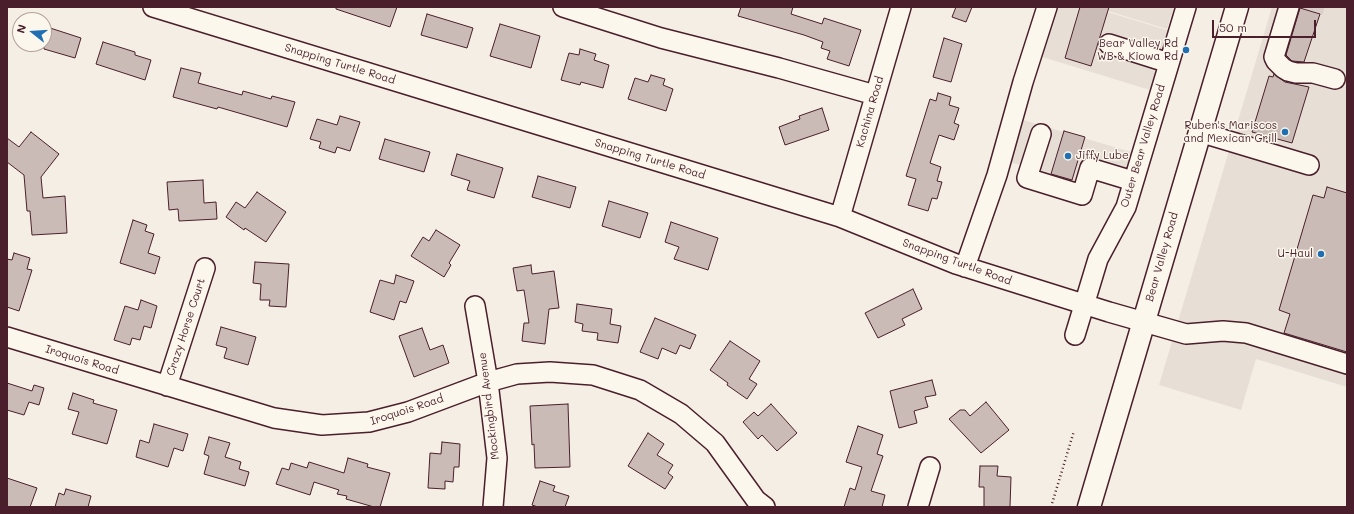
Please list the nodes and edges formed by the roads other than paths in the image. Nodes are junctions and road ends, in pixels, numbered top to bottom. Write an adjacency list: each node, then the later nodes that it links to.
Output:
1 (153, 7): 16 (street, Snapping Turtle Road)
2 (563, 7): 11 (street)
3 (901, 7): 11 (street, Kachina Road)
4 (1047, 7): 17 (street)
5 (1186, 7): 9 (street, Outer Bear Valley Road)
6 (1237, 7): 12 (main road, Bear Valley Road)
7 (1289, 7): 10 (street)
8 (1109, 44): 9 (street)
9 (1169, 62): 15 (street, Outer Bear Valley Road)
10 (1335, 79)
11 (875, 95): 16 (street, Kachina Road)
12 (1199, 132): 14 (street); 21 (main road, Bear Valley Road)
13 (1041, 134): 15 (street)
14 (1309, 165)
15 (1133, 181): 19 (street, Outer Bear Valley Road)
16 (840, 217): 17 (street, Snapping Turtle Road)
17 (965, 267): 19 (street, Snapping Turtle Road)
18 (206, 268): 26 (street, Crazy Horse Court)
19 (1084, 304): 21 (street, Snapping Turtle Road); 22 (street, Outer Bear Valley Road)
20 (475, 306): 25 (street, Mockingbird Avenue)
21 (1143, 322): 24 (street, Snapping Turtle Road); 31 (main road, Bear Valley Road)
22 (1076, 335)
23 (7, 337): 26 (street, Iroquois Road)
24 (1347, 364)
25 (488, 382): 26 (street, Iroquois Road); 28 (street, Mockingbird Avenue); 29 (street, Iroquois Road)
26 (168, 386)
27 (930, 468): 30 (street)
28 (493, 507)
29 (765, 507)
30 (918, 507)
31 (1089, 507)

